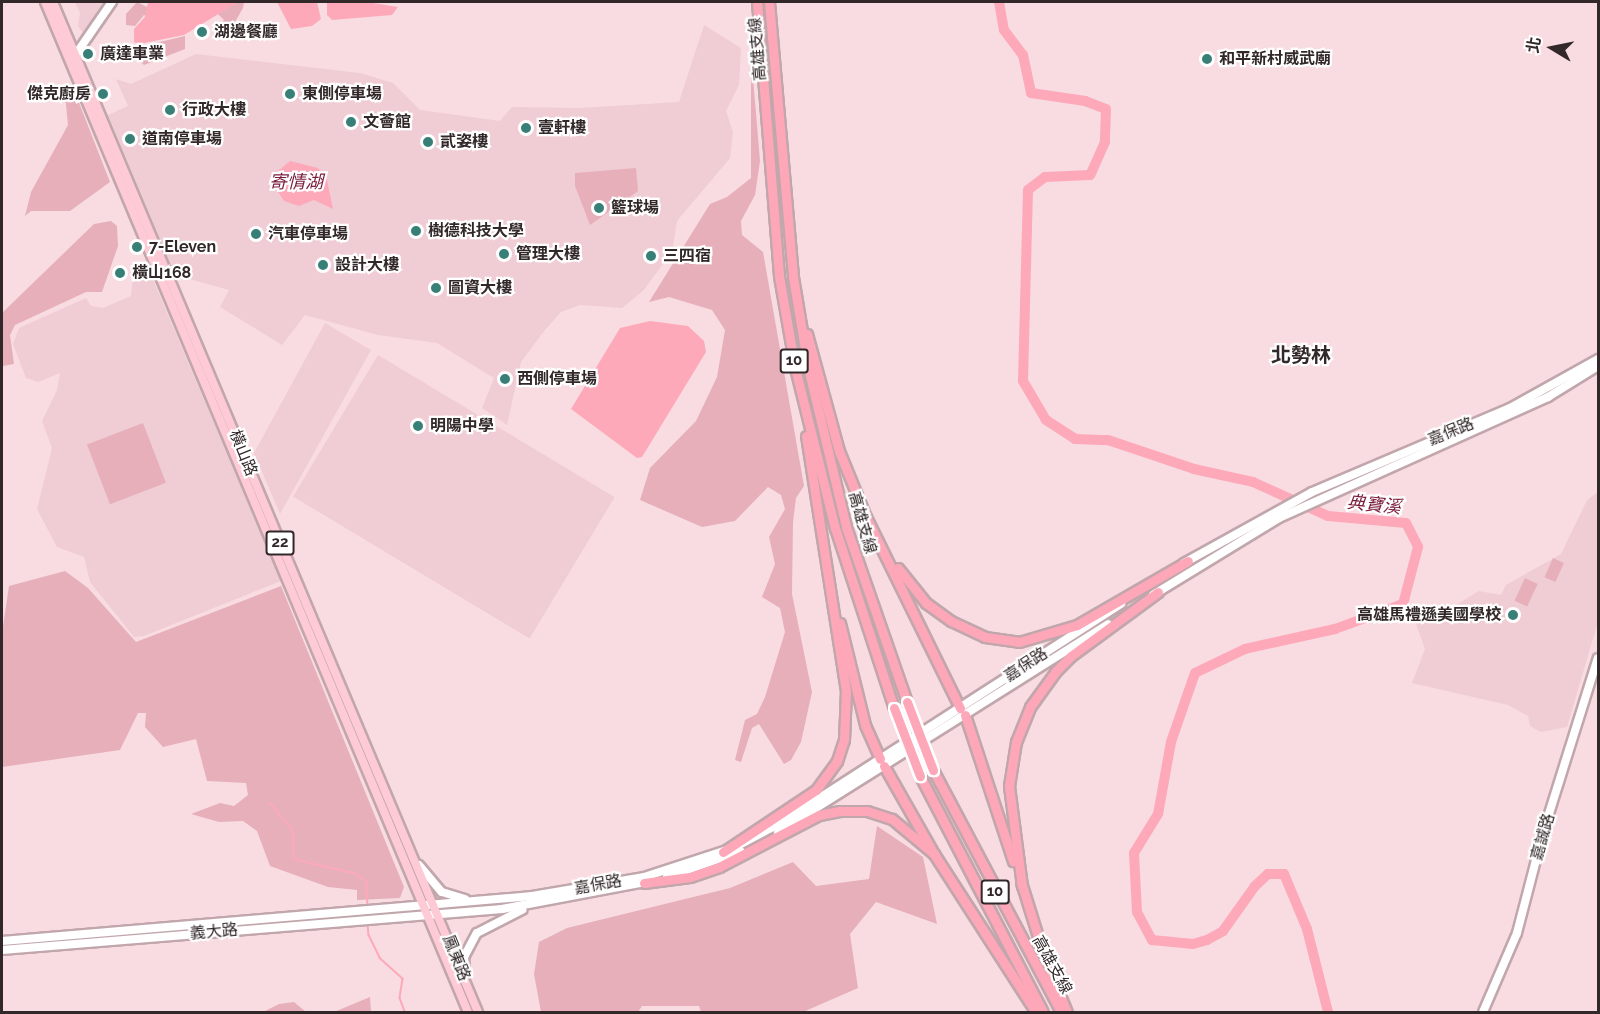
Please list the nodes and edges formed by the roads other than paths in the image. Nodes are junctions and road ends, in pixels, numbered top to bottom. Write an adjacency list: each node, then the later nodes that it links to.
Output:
1 (45, 2): 6 (main road, 橫山路 / 22)
2 (53, 2): 6 (main road, 橫山路 / 22)
3 (112, 2): 6 (street)
4 (757, 2): 8 (highway, 高雄支線 / 10)
5 (769, 2): 7 (highway, 高雄支線 / 10)
6 (74, 59): 22 (main road, 橫山路 / 22); 28 (main road, 橫山路 / 22)
7 (796, 295): 13 (highway); 38 (highway, 高雄支線 / 10, bridge)
8 (791, 342): 15 (highway); 37 (highway, 高雄支線 / 10, bridge)
9 (1599, 359): 11 (street, 嘉保路)
10 (1599, 366): 11 (street, 嘉保路)
11 (1314, 495): 12 (street, 嘉保路)
12 (1277, 515): 14 (street, 嘉保路); 16 (street, 嘉保路)
13 (886, 553): 14 (highway); 18 (highway)
14 (1188, 561): 18 (street, 嘉保路)
15 (829, 577): 19 (highway); 20 (highway)
16 (1158, 592): 18 (street, 嘉保路); 24 (highway)
17 (1599, 658): 40 (street, 嘉誠路)
18 (963, 712): 19 (street, 嘉保路); 24 (highway)
19 (882, 762): 20 (street, 嘉保路); 21 (highway); 23 (street, 嘉保路)
20 (723, 852): 25 (street, 嘉保路)
21 (934, 854): 23 (highway); 36 (highway)
22 (415, 859): 25 (street); 27 (main road, 橫山路 / 22)
23 (644, 883): 26 (street, 嘉保路)
24 (1022, 886): 39 (highway)
25 (488, 900): 27 (street, 嘉保路)
26 (537, 904): 29 (street, 嘉保路); 33 (street)
27 (434, 905): 28 (street, 義大路); 29 (main road, 鳳東路 / 22)
28 (422, 906): 30 (main road, 鳳東路 / 22); 31 (street, 義大路)
29 (438, 914): 30 (street, 義大路); 33 (main road, 鳳東路 / 22)
30 (427, 915): 32 (street, 義大路); 34 (main road, 鳳東路 / 22)
31 (2, 941)
32 (2, 950)
33 (471, 992): 35 (main road, 鳳東路 / 22)
34 (468, 1012)
35 (478, 1012)
36 (1036, 1012)
37 (1043, 1012)
38 (1061, 1012)
39 (1067, 1012)
40 (1483, 1012)

